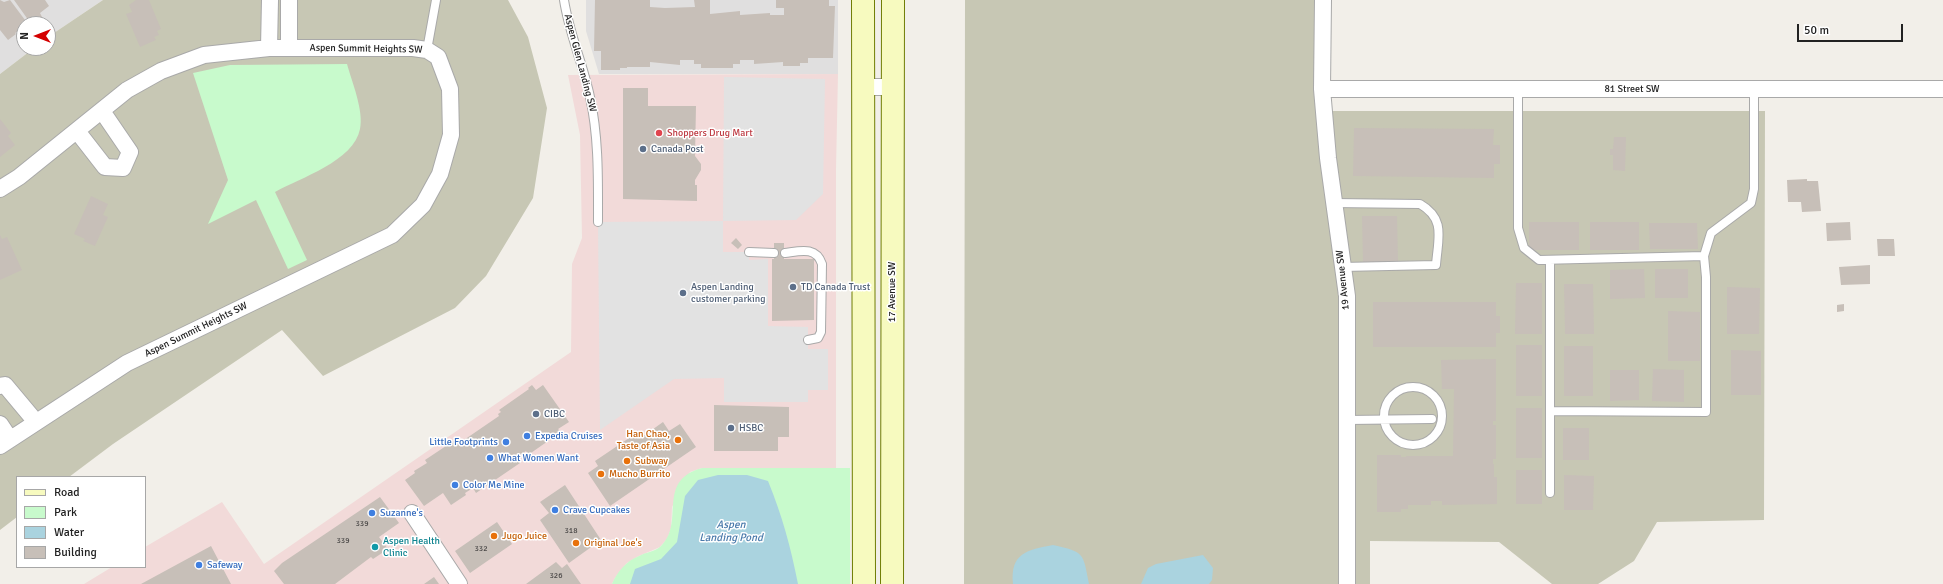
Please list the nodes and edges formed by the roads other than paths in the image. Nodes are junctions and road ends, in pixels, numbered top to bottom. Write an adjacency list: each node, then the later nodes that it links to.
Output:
1 (270, 0): 8 (street)
2 (289, 0): 9 (street)
3 (436, 0): 10 (lane)
4 (564, 0): 21 (lane, Aspen Glen Landing SW)
5 (863, 0): 11 (main road)
6 (892, 0): 12 (main road, 17 Avenue SW)
7 (1323, 0): 14 (street, 19 Avenue SW)
8 (269, 48): 9 (street, Aspen Summit Heights SW); 17 (street, Aspen Summit Heights SW)
9 (289, 48): 10 (street, Aspen Summit Heights SW)
10 (427, 50): 34 (street, Aspen Summit Heights SW)
11 (863, 87): 12 (street); 38 (main road)
12 (892, 87): 37 (main road, 17 Avenue SW)
13 (1754, 88): 15 (street, 81 Street SW); 16 (street, 81 Street SW); 25 (lane)
14 (1322, 89): 15 (street, 81 Street SW); 20 (street, 19 Avenue SW)
15 (1518, 89): 26 (lane)
16 (1943, 89)
17 (102, 111): 18 (street, Aspen Summit Heights SW); 18 (street)
18 (77, 131): 19 (street, Aspen Summit Heights SW)
19 (0, 189)
20 (1333, 203): 27 (street, 19 Avenue SW); 27 (lane)
21 (598, 222)
22 (749, 252): 23 (lane)
23 (774, 253)
24 (785, 253): 28 (lane)
25 (1704, 256): 26 (lane); 30 (lane)
26 (1550, 260): 30 (lane)
27 (1342, 267): 33 (street, 19 Avenue SW)
28 (808, 340)
29 (0, 386): 34 (street)
30 (1551, 411): 39 (lane)
31 (1384, 419): 31 (lane); 32 (lane); 33 (lane)
32 (1432, 419)
33 (1347, 420): 44 (street, 19 Avenue SW)
34 (36, 422): 36 (street, Aspen Summit Heights SW)
35 (0, 424): 36 (street)
36 (5, 442)
37 (892, 445): 38 (main road); 43 (main road, 17 Avenue SW)
38 (864, 446): 42 (main road)
39 (1550, 493)
40 (412, 513): 41 (street)
41 (459, 584)
42 (864, 584)
43 (892, 584)
44 (1347, 584)

